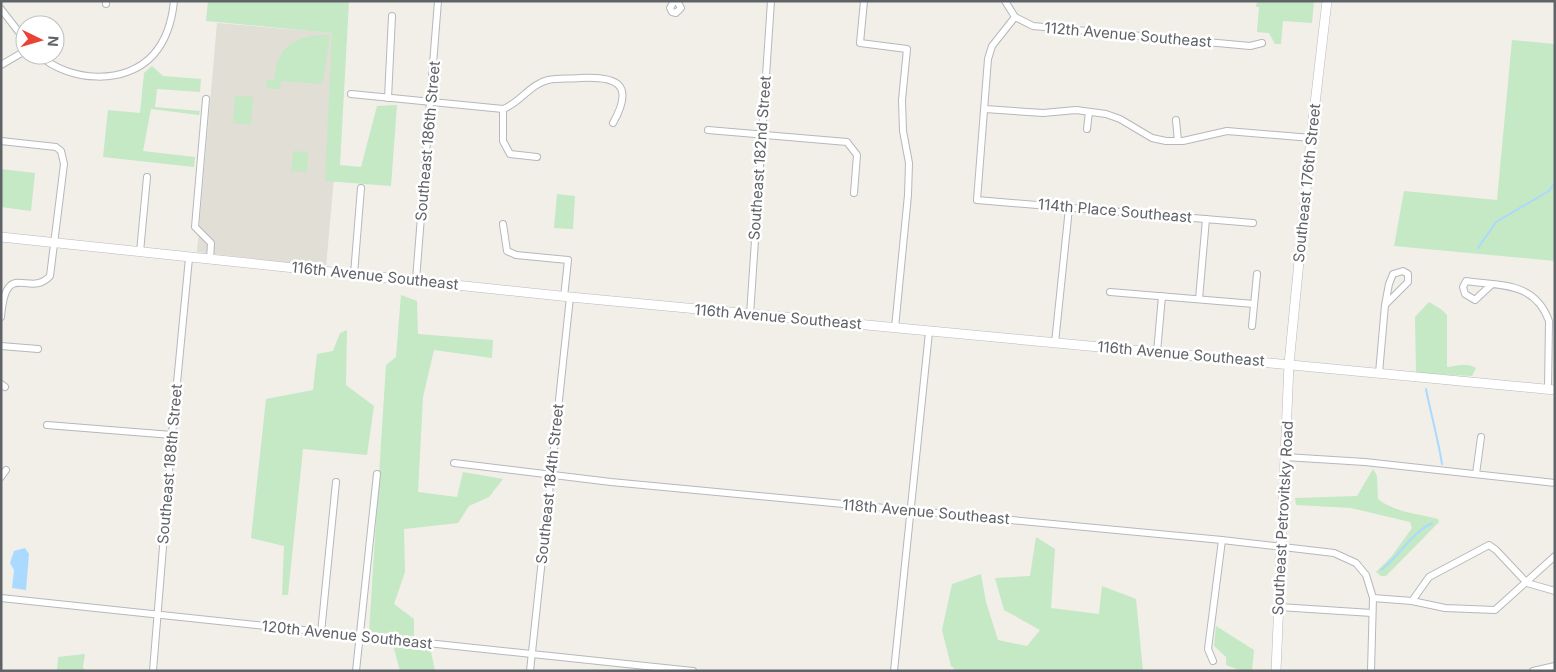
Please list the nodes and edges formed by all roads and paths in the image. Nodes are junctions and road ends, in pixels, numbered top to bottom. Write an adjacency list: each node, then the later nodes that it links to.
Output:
1 (174, 1): 14 (street)
2 (438, 1): 18 (street, Southeast 186th Street)
3 (771, 1): 26 (street, Southeast 182nd Street)
4 (864, 1): 56 (street)
5 (1005, 1): 9 (street)
6 (1327, 1): 27 (street, Southeast 176th Street)
7 (1, 9): 10 (street)
8 (392, 16): 16 (street)
9 (1015, 17): 11 (street, 112th Avenue Southeast); 20 (street)
10 (15, 27)
11 (1262, 43)
12 (15, 56): 13 (street)
13 (1, 64)
14 (52, 65)
15 (351, 94): 16 (street)
16 (388, 98): 18 (street)
17 (206, 99): 42 (street)
18 (431, 102): 19 (street); 45 (street, Southeast 186th Street)
19 (503, 109): 23 (street); 30 (street)
20 (985, 109): 21 (street); 34 (street, 114th Place Southeast)
21 (1089, 112): 24 (street); 29 (street)
22 (1176, 120): 29 (street)
23 (613, 123)
24 (1087, 129)
25 (708, 130): 26 (street)
26 (762, 134): 33 (street); 53 (street, Southeast 182nd Street)
27 (1311, 138): 29 (street); 62 (street, Southeast 176th Street)
28 (1, 141): 39 (street)
29 (1178, 141)
30 (537, 157)
31 (147, 176): 40 (street)
32 (361, 188): 43 (street)
33 (854, 193)
34 (1069, 208): 35 (street, 114th Place Southeast); 58 (street)
35 (1206, 219): 36 (street, 114th Place Southeast); 50 (street)
36 (1253, 223)
37 (503, 224): 49 (street, Southeast 184th Street)
38 (1, 237): 39 (street, 116th Avenue Southeast)
39 (54, 244): 40 (street, 116th Avenue Southeast); 54 (street)
40 (140, 252): 41 (street, 116th Avenue Southeast)
41 (189, 258): 42 (street, 116th Avenue Southeast); 66 (street, Southeast 188th Street)
42 (210, 260): 43 (street, 116th Avenue Southeast)
43 (354, 274): 45 (street, 116th Avenue Southeast)
44 (1257, 274): 51 (street)
45 (416, 280): 49 (street, 116th Avenue Southeast)
46 (1491, 285): 64 (street)
47 (1110, 292): 48 (street)
48 (1162, 296): 50 (street); 61 (street)
49 (567, 297): 53 (street, 116th Avenue Southeast); 73 (street, Southeast 184th Street)
50 (1199, 299): 51 (street)
51 (1254, 304): 55 (street)
52 (1385, 305): 52 (street); 63 (street)
53 (750, 315): 56 (street, 116th Avenue Southeast)
54 (1, 316)
55 (1252, 326)
56 (895, 328): 57 (street, 116th Avenue Southeast)
57 (930, 332): 58 (street, 116th Avenue Southeast); 77 (street)
58 (1055, 343): 61 (street, 116th Avenue Southeast)
59 (1, 346): 60 (street)
60 (38, 348)
61 (1157, 352): 62 (street, 116th Avenue Southeast)
62 (1290, 364): 63 (street, 116th Avenue Southeast); 68 (street, Southeast Petrovitsky Road)
63 (1380, 373): 64 (street, 116th Avenue Southeast)
64 (1551, 390)
65 (47, 424): 66 (street)
66 (172, 435): 88 (street, Southeast 188th Street)
67 (1481, 436): 72 (street)
68 (1285, 457): 72 (street); 79 (street, Southeast Petrovitsky Road)
69 (454, 463): 73 (street, 118th Avenue Southeast)
70 (6, 470): 74 (street)
71 (377, 474): 90 (street)
72 (1476, 474): 76 (street)
73 (551, 475): 77 (street, 118th Avenue Southeast); 91 (street, Southeast 184th Street)
74 (1, 477)
75 (336, 482): 89 (street)
76 (1555, 483)
77 (912, 511): 78 (street, 118th Avenue Southeast); 98 (street)
78 (1222, 540): 79 (street, 118th Avenue Southeast); 92 (street)
79 (1281, 546): 84 (street, 118th Avenue Southeast); 86 (street, Southeast Petrovitsky Road)
80 (1555, 556): 81 (street)
81 (1527, 583): 82 (street); 85 (street); 85 (street)
82 (1555, 591)
83 (1, 598): 88 (street, 120th Avenue Southeast)
84 (1373, 598): 85 (street); 87 (street)
85 (1412, 601)
86 (1279, 607): 87 (street); 99 (street, Southeast Petrovitsky Road)
87 (1372, 614): 100 (street)
88 (159, 616): 89 (street, 120th Avenue Southeast); 94 (street, Southeast 188th Street)
89 (322, 633): 90 (street, 120th Avenue Southeast)
90 (361, 637): 91 (street, 120th Avenue Southeast); 95 (street)
91 (531, 654): 96 (street, Southeast 184th Street); 97 (street, 120th Avenue Southeast)
92 (1213, 661)
93 (1555, 666): 101 (street)
94 (153, 671)
95 (356, 671)
96 (530, 671)
97 (693, 671)
98 (894, 671)
99 (1276, 671)
100 (1370, 671)
101 (1533, 671)

